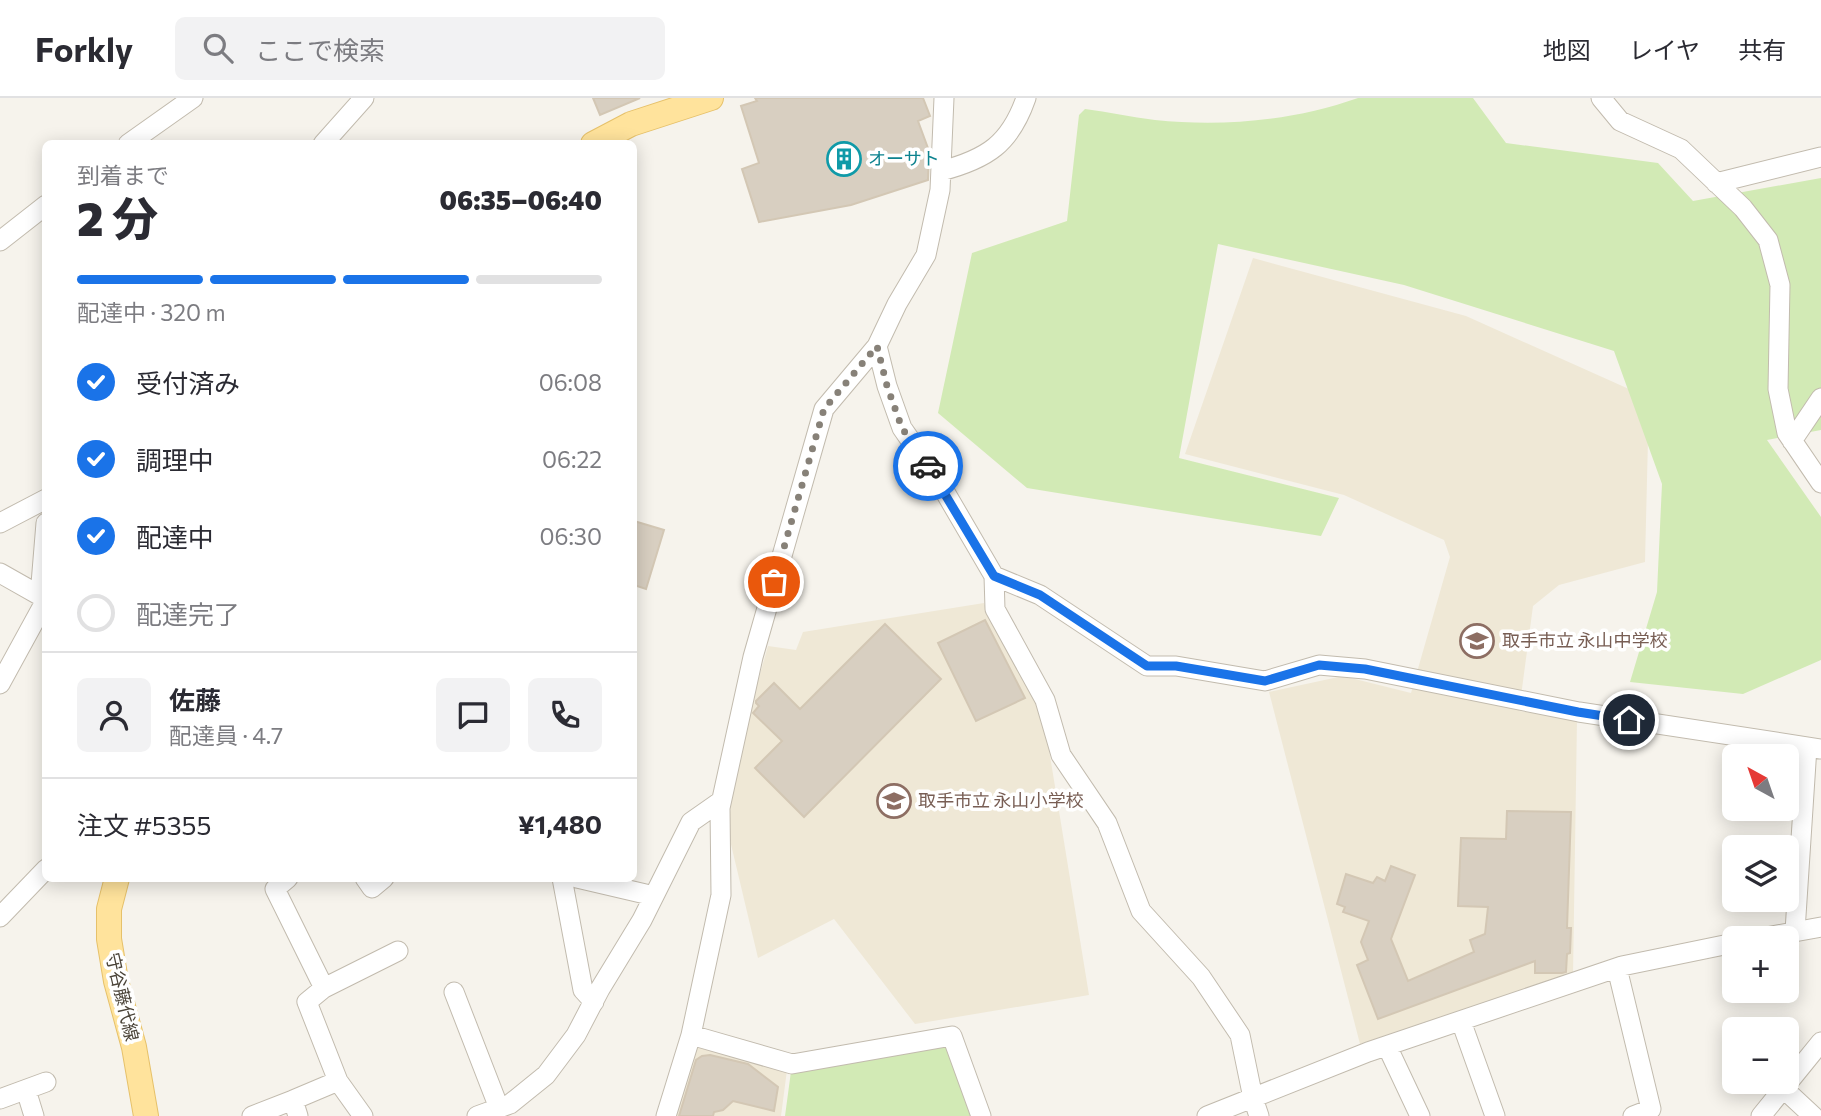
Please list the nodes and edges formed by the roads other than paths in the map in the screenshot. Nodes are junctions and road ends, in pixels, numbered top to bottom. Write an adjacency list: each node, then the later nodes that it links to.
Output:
1 (193, 98): 7 (street)
2 (365, 98): 8 (street)
3 (712, 98): 9 (main road)
4 (944, 98): 11 (street)
5 (1026, 98): 11 (street)
6 (1601, 98): 12 (street)
7 (134, 140)
8 (327, 140)
9 (601, 140)
10 (1821, 157): 12 (street)
11 (941, 171): 15 (street)
12 (1716, 183): 17 (street)
13 (42, 208): 14 (street)
14 (0, 241)
15 (877, 346): 22 (street); 27 (street)
16 (1821, 397): 17 (street)
17 (1792, 441): 18 (street)
18 (1821, 483)
19 (42, 501): 20 (street)
20 (0, 523)
21 (0, 573): 23 (street)
22 (994, 576): 26 (street); 55 (street)
23 (42, 597)
24 (42, 602): 25 (street)
25 (0, 684)
26 (1814, 748): 35 (street)
27 (721, 801): 33 (street); 45 (street)
28 (42, 873): 34 (street)
29 (116, 882): 59 (main road, 守谷藤代線)
30 (284, 882): 41 (street)
31 (563, 882): 43 (street)
32 (594, 882): 33 (street)
33 (654, 896): 43 (street)
34 (0, 917)
35 (1796, 926)
36 (1821, 927): 37 (street)
37 (1799, 931)
38 (1722, 946): 40 (street)
39 (398, 951): 41 (street)
40 (1617, 968): 44 (street); 68 (street)
41 (324, 988): 50 (street)
42 (454, 992): 57 (street)
43 (594, 1002): 57 (street)
44 (1461, 1021): 47 (street); 67 (street)
45 (691, 1035): 63 (street); 64 (street)
46 (1821, 1042): 48 (street)
47 (1387, 1046): 55 (street); 66 (street)
48 (1799, 1070)
49 (46, 1082): 51 (street)
50 (338, 1082): 56 (street); 61 (street)
51 (26, 1090): 54 (street); 58 (street)
52 (1780, 1094): 69 (street)
53 (1789, 1094): 70 (street)
54 (0, 1099)
55 (1256, 1107): 65 (street)
56 (295, 1108): 60 (street)
57 (503, 1110): 62 (street)
58 (34, 1116)
59 (146, 1116)
60 (252, 1116)
61 (363, 1116)
62 (477, 1116)
63 (666, 1116)
64 (981, 1116)
65 (1207, 1116)
66 (1420, 1116)
67 (1495, 1116)
68 (1633, 1116)
69 (1762, 1116)
70 (1813, 1116)

